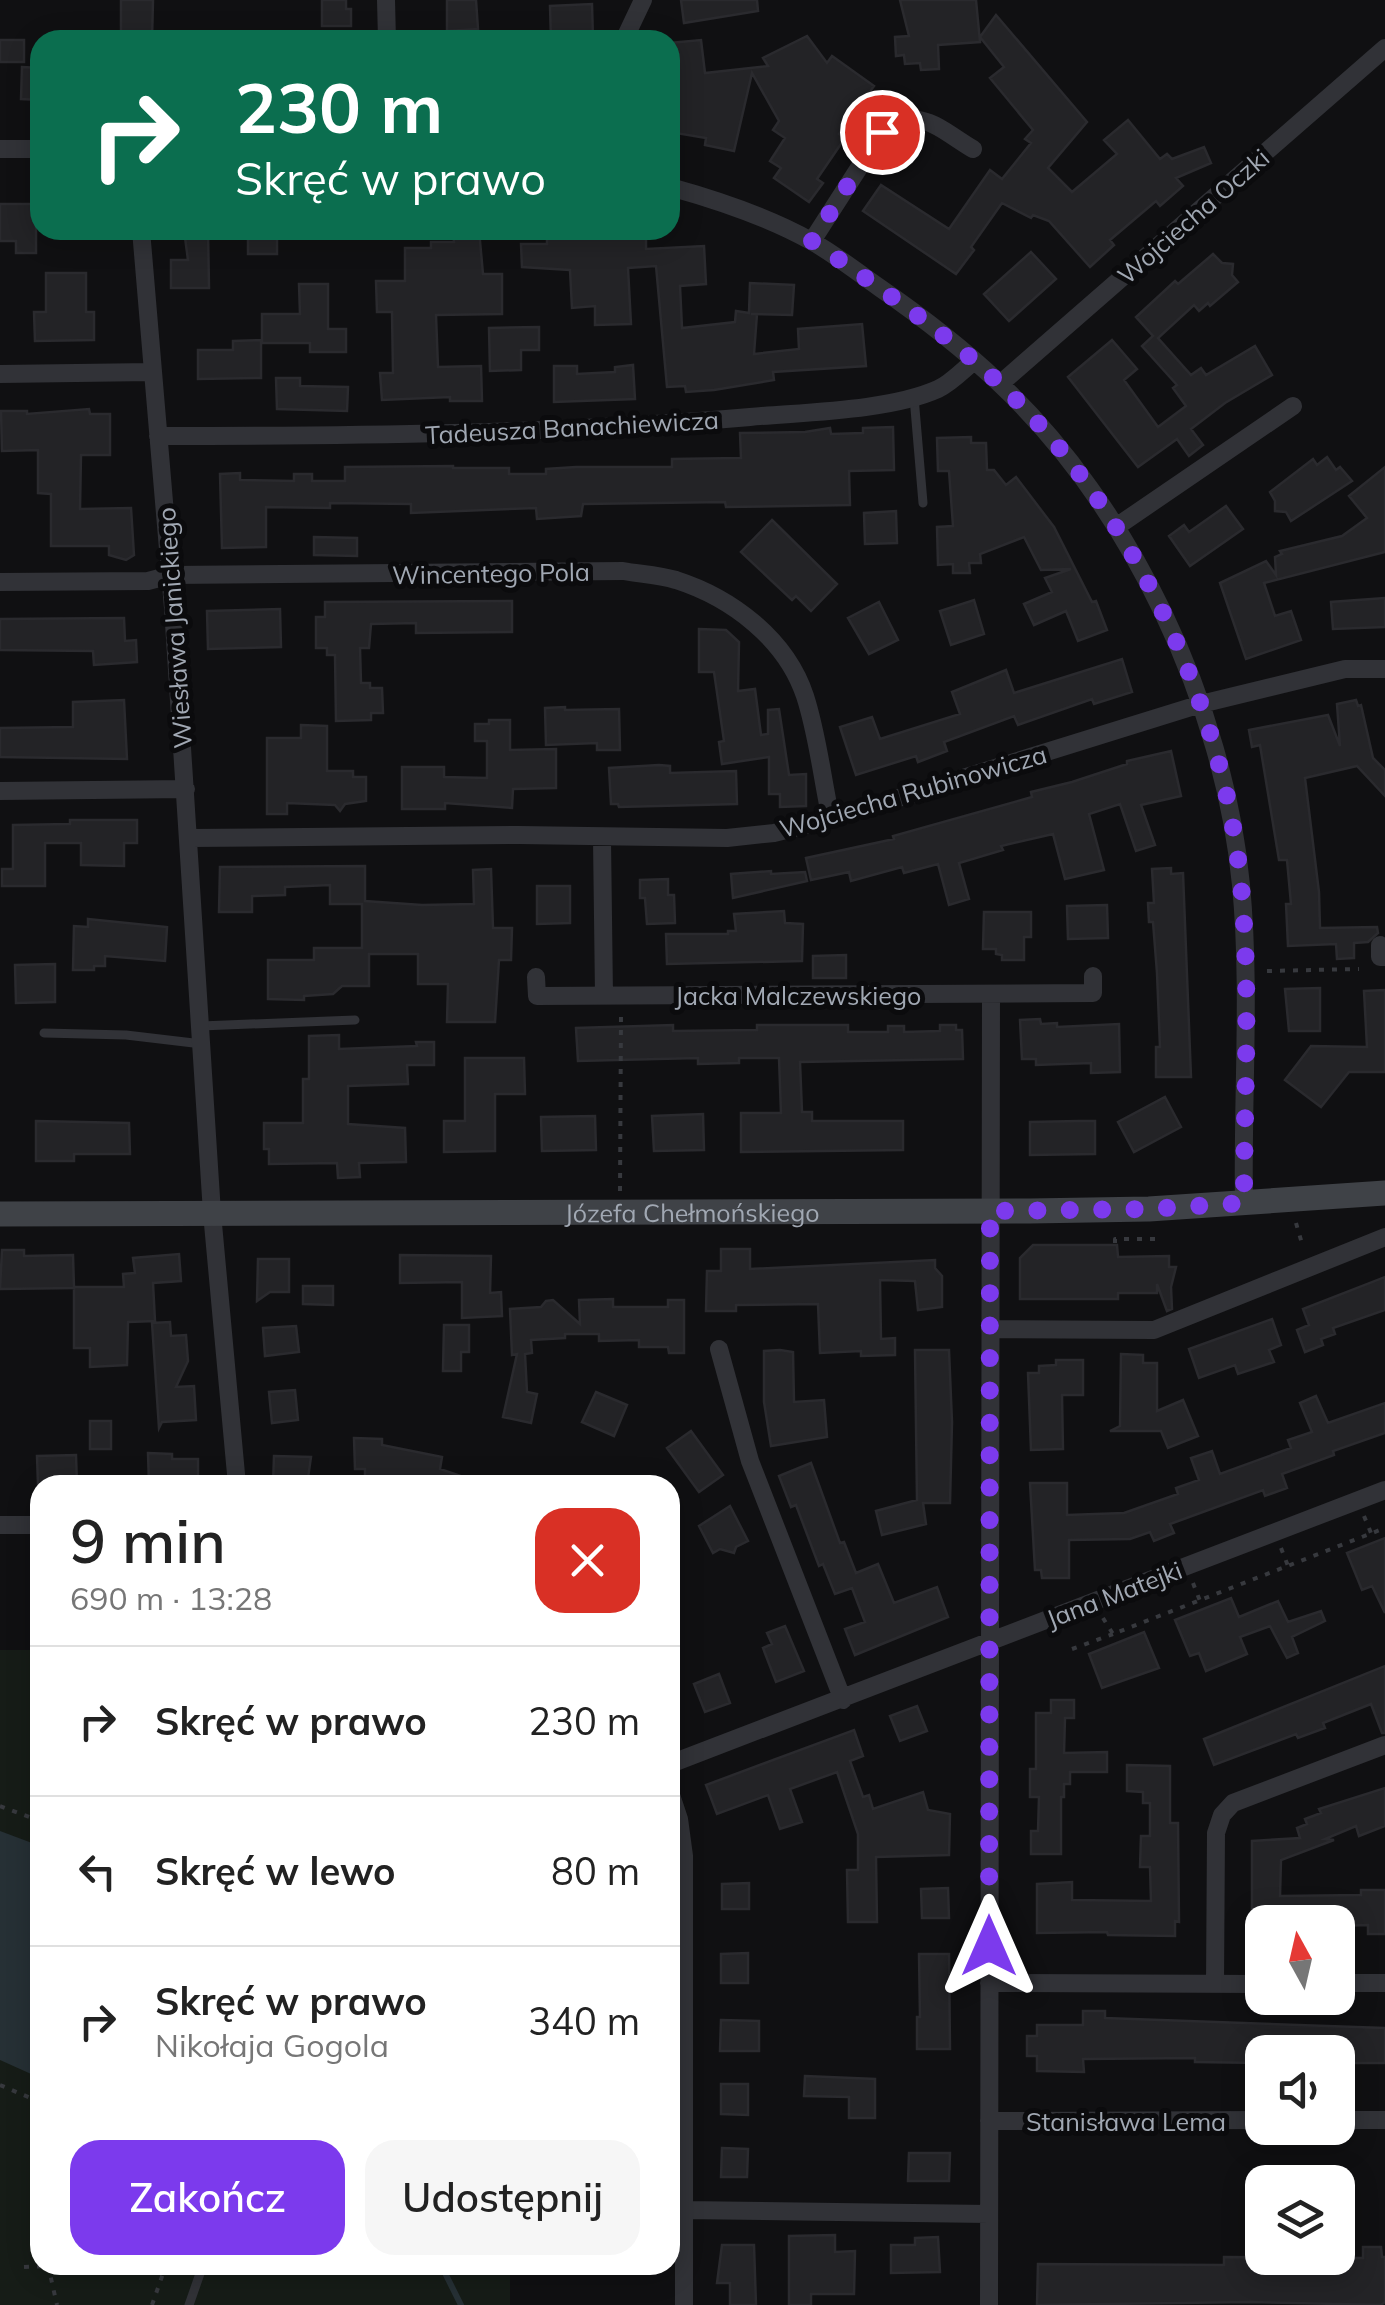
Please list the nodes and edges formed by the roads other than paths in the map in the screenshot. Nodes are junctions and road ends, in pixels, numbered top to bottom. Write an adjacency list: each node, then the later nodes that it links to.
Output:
1 (386, 0): 3 (street)
2 (644, 0): 4 (street)
3 (387, 30)
4 (629, 30)
5 (1385, 48): 15 (street, Wojciecha Oczki)
6 (0, 149): 7 (street)
7 (30, 149)
8 (972, 150): 11 (street)
9 (680, 189): 11 (street)
10 (143, 240): 13 (street, Wiesława Janickiego)
11 (812, 241): 12 (street)
12 (974, 361): 15 (street); 16 (street, Tadeusza Banachiewicza)
13 (152, 372): 14 (street); 18 (street, Wiesława Janickiego)
14 (0, 374)
15 (1000, 384): 20 (street)
16 (914, 396): 18 (street, Tadeusza Banachiewicza); 19 (lane)
17 (1293, 406): 20 (street)
18 (158, 436): 21 (street, Wiesława Janickiego)
19 (922, 503)
20 (1116, 527): 24 (street)
21 (171, 575): 22 (street, Wincentego Pola); 25 (street, Wiesława Janickiego); 27 (street, Wincentego Pola)
22 (0, 582)
23 (1385, 669): 24 (street, Wojciecha Rubinowicza)
24 (1201, 704): 27 (street, Wojciecha Rubinowicza); 38 (street)
25 (186, 789): 26 (street); 28 (street, Wiesława Janickiego)
26 (0, 791)
27 (831, 818): 29 (street, Wojciecha Rubinowicza)
28 (190, 838): 29 (street, Wojciecha Rubinowicza); 36 (street, Wiesława Janickiego)
29 (602, 838): 33 (street)
30 (536, 976): 33 (street, Jacka Malczewskiego)
31 (1093, 976): 32 (street, Jacka Malczewskiego)
32 (992, 994): 33 (street, Jacka Malczewskiego); 39 (street)
33 (604, 996)
34 (356, 1020): 36 (lane)
35 (44, 1033): 36 (lane)
36 (202, 1035): 40 (street, Wiesława Janickiego)
37 (1385, 1193): 38 (street, Józefa Chełmońskiego)
38 (1244, 1203): 39 (street, Józefa Chełmońskiego)
39 (990, 1211): 40 (street, Józefa Chełmońskiego); 43 (street)
40 (212, 1213): 41 (street, Józefa Chełmońskiego); 45 (street, Wiesława Janickiego)
41 (0, 1214)
42 (1385, 1237): 43 (street)
43 (990, 1329): 49 (street)
44 (719, 1349): 50 (street)
45 (236, 1475)
46 (1385, 1490): 49 (street, Jana Matejki)
47 (0, 1525): 48 (street)
48 (30, 1525)
49 (990, 1642): 50 (street, Jana Matejki); 54 (street)
50 (844, 1700): 52 (street, Jana Matejki)
51 (1385, 1745): 56 (street)
52 (680, 1760)
53 (680, 1826): 63 (street)
54 (989, 1983): 56 (street); 62 (street)
55 (1385, 1983): 58 (street)
56 (1215, 1984): 57 (street)
57 (1245, 1984)
58 (1355, 1984)
59 (1245, 2120): 62 (street, Stanisława Lema)
60 (1355, 2120): 61 (street)
61 (1385, 2120)
62 (989, 2121): 64 (street)
63 (684, 2210): 64 (street); 67 (street)
64 (989, 2214): 68 (street)
65 (199, 2275): 66 (lane)
66 (189, 2305)
67 (684, 2305)
68 (988, 2305)

